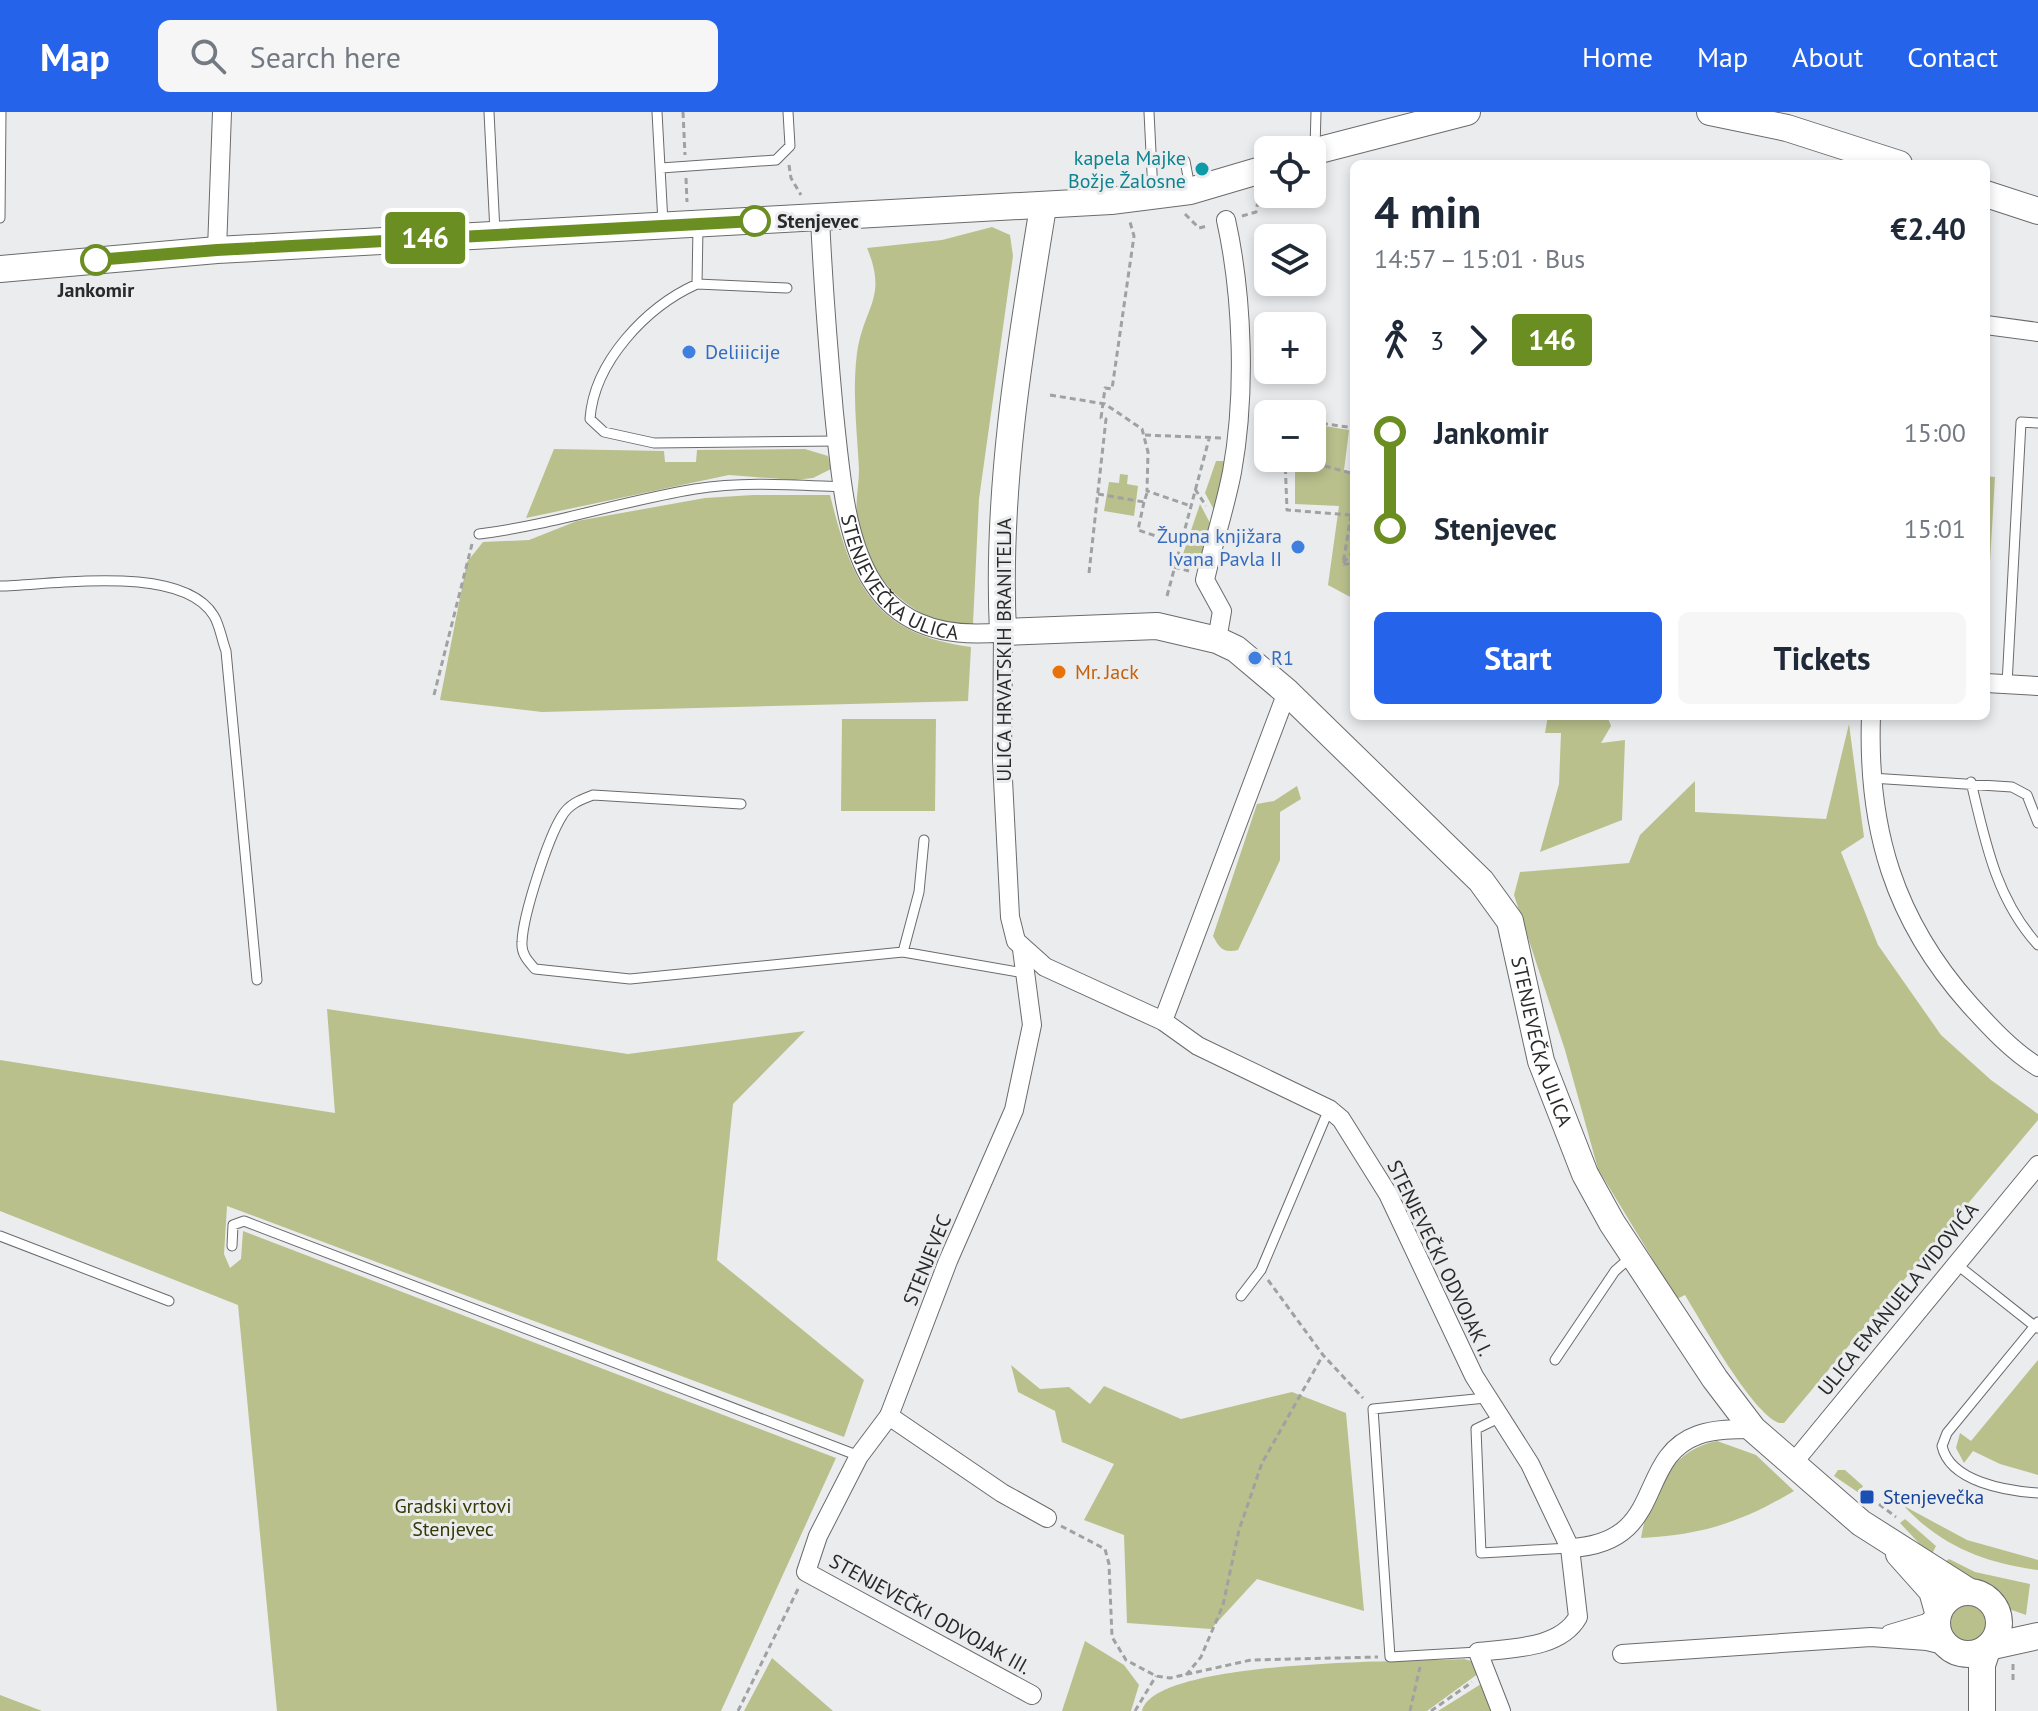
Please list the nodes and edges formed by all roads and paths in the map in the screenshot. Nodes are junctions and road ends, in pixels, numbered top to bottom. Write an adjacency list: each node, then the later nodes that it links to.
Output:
1 (1, 112): 27 (lane)
2 (222, 112): 32 (street)
3 (489, 112): 31 (lane)
4 (657, 112): 17 (lane)
5 (683, 112): 16 (path)
6 (788, 112): 13 (lane)
7 (1149, 112): 22 (lane)
8 (1316, 112): 11 (lane)
9 (1467, 112): 12 (street)
10 (1710, 112): 14 (street)
11 (1315, 136)
12 (1326, 148)
13 (785, 155): 17 (lane); 24 (path)
14 (1887, 160)
15 (1185, 161): 20 (lane)
16 (685, 162)
17 (661, 168): 30 (lane)
18 (1254, 172): 20 (street)
19 (686, 174): 26 (path)
20 (1190, 191): 22 (street)
21 (1990, 195): 25 (street)
22 (1153, 196): 23 (street)
23 (1043, 207): 24 (street); 65 (street, ULICA HRVATSKIH BRANITELJA)
24 (811, 208): 26 (street); 46 (street, STENJEVEČKA ULICA)
25 (2038, 211)
26 (692, 215): 30 (street); 34 (lane)
27 (0, 218)
28 (1130, 220): 39 (path)
29 (1226, 220): 66 (street)
30 (663, 227): 31 (street)
31 (495, 235): 32 (street)
32 (217, 250): 33 (street)
33 (0, 268)
34 (697, 284): 35 (lane); 46 (lane)
35 (787, 288)
36 (1990, 326): 37 (street)
37 (2038, 332)
38 (1050, 395): 39 (path)
39 (1103, 404): 43 (path); 52 (path)
40 (2038, 423): 68 (lane)
41 (1326, 424): 42 (path)
42 (1350, 427)
43 (1145, 435): 44 (path); 51 (path)
44 (1209, 439): 45 (path); 54 (path)
45 (1215, 439)
46 (837, 441): 50 (street, STENJEVEČKA ULICA)
47 (1326, 468): 49 (path)
48 (1286, 472): 55 (path)
49 (1350, 474)
50 (843, 487): 57 (lane); 65 (street, STENJEVEČKA ULICA)
51 (1147, 491): 53 (path); 54 (path)
52 (1098, 494): 53 (path); 62 (path)
53 (1144, 502): 58 (path)
54 (1191, 506): 58 (path)
55 (1350, 515)
56 (1350, 521): 60 (path)
57 (479, 534): 71 (path)
58 (1180, 544): 64 (path)
59 (1350, 556): 60 (path)
60 (1343, 564): 61 (path)
61 (1350, 564)
62 (1089, 573)
63 (0, 586): 82 (lane)
64 (1167, 596)
65 (1003, 632): 66 (street, STENJEVEČKA ULICA); 79 (street, ULICA HRVATSKIH BRANITELJA)
66 (1217, 640): 70 (street, STENJEVEČKA ULICA)
67 (1990, 683): 68 (street)
68 (2007, 684): 69 (street)
69 (2038, 686)
70 (1287, 692): 83 (street); 89 (street, STENJEVEČKA ULICA)
71 (434, 695)
72 (1871, 720): 73 (street)
73 (1871, 778): 74 (lane); 84 (street)
74 (1971, 782): 76 (lane); 78 (lane)
75 (741, 804): 80 (lane)
76 (2038, 823)
77 (924, 840): 80 (lane)
78 (2038, 945)
79 (1022, 949): 81 (street, STENJEVEC); 83 (street, STENJEVEČKI ODVOJAK I.)
80 (903, 952): 81 (lane)
81 (1024, 973): 99 (street, STENJEVEC)
82 (257, 980)
83 (1163, 1021): 85 (street, STENJEVEČKI ODVOJAK I.)
84 (2038, 1067)
85 (1329, 1109): 91 (lane); 97 (street, STENJEVEČKI ODVOJAK I.)
86 (2038, 1165): 90 (street, ULICA EMANUELA VIDOVIĆA)
87 (0, 1236): 93 (lane)
88 (232, 1246): 102 (lane)
89 (1633, 1256): 96 (lane); 101 (street, STENJEVEČKA ULICA)
90 (1955, 1263): 94 (lane); 103 (street, ULICA EMANUELA VIDOVIĆA)
91 (1261, 1270): 92 (lane); 95 (path)
92 (1241, 1296)
93 (169, 1301)
94 (2037, 1326): 105 (lane)
95 (1323, 1355): 98 (path); 125 (path)
96 (1555, 1360)
97 (1486, 1398): 98 (lane); 100 (street, STENJEVEČKI ODVOJAK I.)
98 (1373, 1409): 122 (lane)
99 (889, 1416): 102 (street, STENJEVEC); 107 (street)
100 (1499, 1418): 109 (street, STENJEVEČKI ODVOJAK I.); 109 (lane)
101 (1753, 1429): 103 (street, STENJEVEČKA ULICA); 109 (street)
102 (859, 1456): 110 (street, STENJEVEC)
103 (1794, 1462): 108 (street, STENJEVEČKA ULICA)
104 (1863, 1492): 106 (path)
105 (2038, 1493)
106 (1896, 1517)
107 (1047, 1518): 126 (path)
108 (1889, 1543): 111 (street, STENJEVEČKA ULICA); 113 (street, STENJEVEČKA ULICA)
109 (1570, 1548): 119 (street, STENJEVEČKI ODVOJAK I.)
110 (806, 1572): 128 (street, STENJEVEČKI ODVOJAK III.); 130 (path)
111 (1968, 1591): 112 (street); 113 (street)
112 (1995, 1606): 114 (street); 117 (street)
113 (1938, 1613): 116 (street); 118 (street)
114 (2038, 1624)
115 (2038, 1636): 117 (street)
116 (1871, 1637): 118 (street); 120 (street)
117 (1988, 1647): 118 (street); 129 (street)
118 (1951, 1649): 129 (street)
119 (1478, 1652): 121 (lane); 124 (street)
120 (1622, 1654)
121 (1422, 1655): 122 (lane); 132 (path)
122 (1390, 1657): 125 (path)
123 (2013, 1667): 127 (path)
124 (1485, 1673): 133 (path); 134 (street)
125 (1186, 1675): 126 (path)
126 (1156, 1676): 131 (path)
127 (2013, 1680)
128 (1032, 1695)
129 (1981, 1709)
130 (738, 1711)
131 (1135, 1711)
132 (1410, 1711)
133 (1431, 1711)
134 (1501, 1711)

